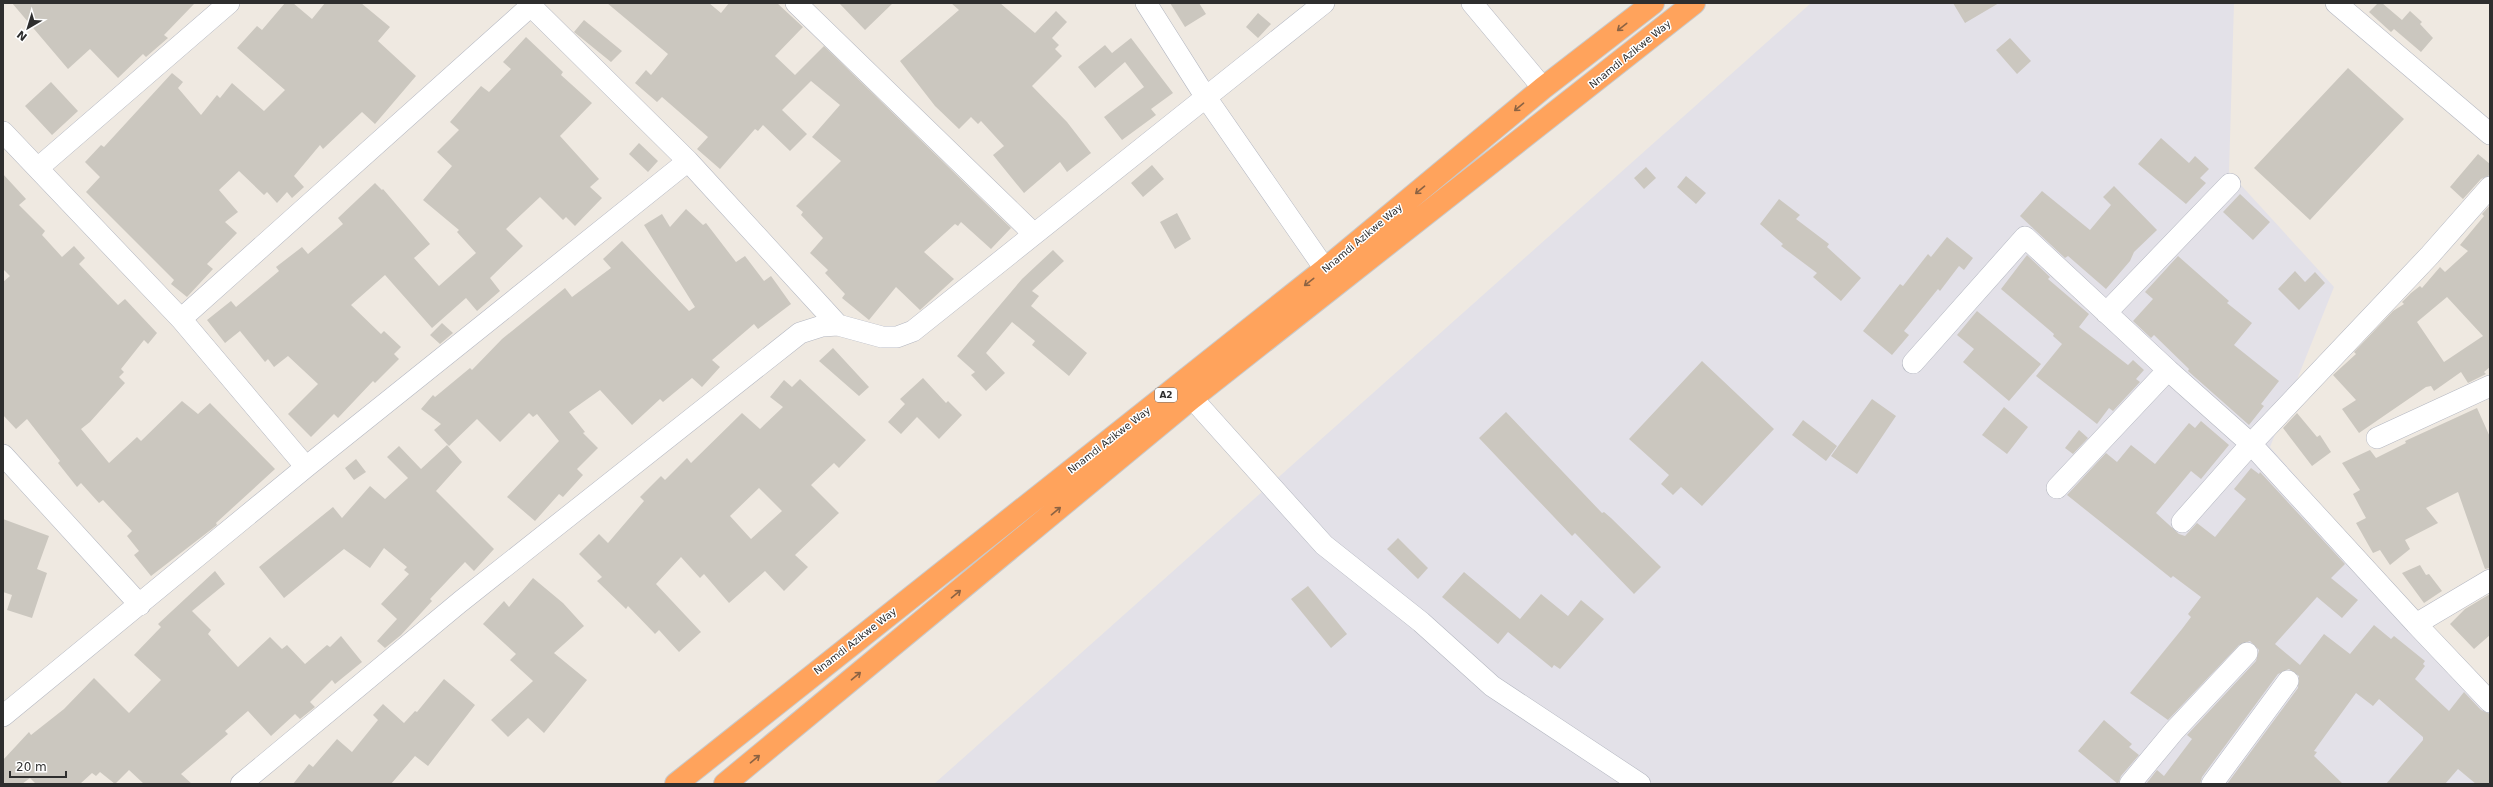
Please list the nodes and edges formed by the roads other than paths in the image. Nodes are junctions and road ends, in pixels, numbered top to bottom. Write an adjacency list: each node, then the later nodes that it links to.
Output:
1 (229, 3): 15 (street)
2 (796, 3): 18 (street)
3 (1146, 3): 11 (street)
4 (1324, 3): 11 (street)
5 (1472, 3): 10 (street)
6 (1652, 3): 10 (highway, Nnamdi Azikwe Way / A2, one-way to 10)
7 (1694, 3): 26 (highway, Nnamdi Azikwe Way / A2)
8 (2336, 3): 13 (street)
9 (533, 4): 14 (street); 21 (street)
10 (1543, 88): 19 (highway, Nnamdi Azikwe Way / A2, one-way to 19)
11 (1205, 96): 18 (street); 19 (street)
12 (3, 132): 15 (street)
13 (2490, 134)
14 (688, 161): 22 (street); 30 (street)
15 (38, 168): 21 (street)
16 (2230, 184): 20 (street)
17 (2490, 187): 28 (street)
18 (1033, 233): 22 (street)
19 (1325, 269): 41 (highway, Nnamdi Azikwe Way / A2, one-way to 41)
20 (2106, 313): 23 (street); 24 (street)
21 (181, 319): 30 (street)
22 (838, 325): 40 (street)
23 (1913, 363)
24 (2168, 370): 28 (street); 31 (street)
25 (2490, 386): 27 (street)
26 (1192, 398): 42 (highway, Nnamdi Azikwe Way / A2, one-way to 26); 43 (street)
27 (2377, 438)
28 (2251, 444): 32 (street); 35 (street)
29 (3, 455): 34 (street)
30 (306, 467): 34 (street)
31 (2057, 488)
32 (2182, 522)
33 (2490, 580): 35 (street)
34 (140, 605): 39 (street)
35 (2416, 624): 38 (street)
36 (2248, 653): 44 (street)
37 (2288, 681): 45 (street)
38 (2490, 702)
39 (3, 716)
40 (241, 784)
41 (676, 784)
42 (725, 784)
43 (1640, 784)
44 (2130, 784)
45 (2212, 784)

